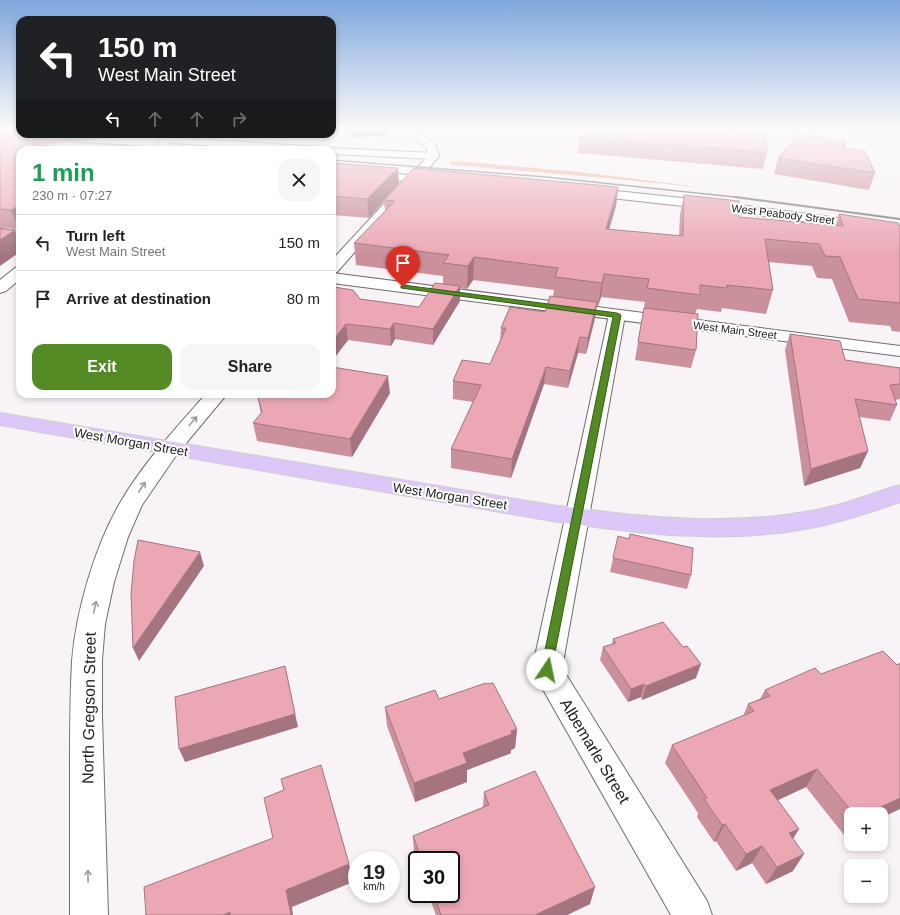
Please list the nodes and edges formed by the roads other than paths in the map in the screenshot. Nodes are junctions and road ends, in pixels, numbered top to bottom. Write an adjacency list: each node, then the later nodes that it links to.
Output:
1 (421, 171): 3 (main road)
2 (336, 172): 3 (main road)
3 (414, 178): 4 (main road); 9 (main road)
4 (450, 181)
5 (579, 191): 6 (main road, West Peabody Street)
6 (900, 230)
7 (0, 233): 8 (main road)
8 (16, 235)
9 (336, 265)
10 (16, 274): 12 (main road)
11 (336, 279): 13 (main road, West Main Street)
12 (0, 288)
13 (617, 315): 14 (main road, West Main Street); 19 (main road, Albemarle Street)
14 (900, 351)
15 (214, 398): 17 (main road, North Gregson Street, one-way to 15)
16 (0, 419): 17 (main road, West Morgan Street)
17 (169, 449): 19 (main road, West Morgan Street); 20 (main road, North Gregson Street, one-way to 17)
18 (900, 493): 19 (main road, West Morgan Street)
19 (576, 516): 21 (main road, Albemarle Street)
20 (89, 915)
21 (693, 915)

